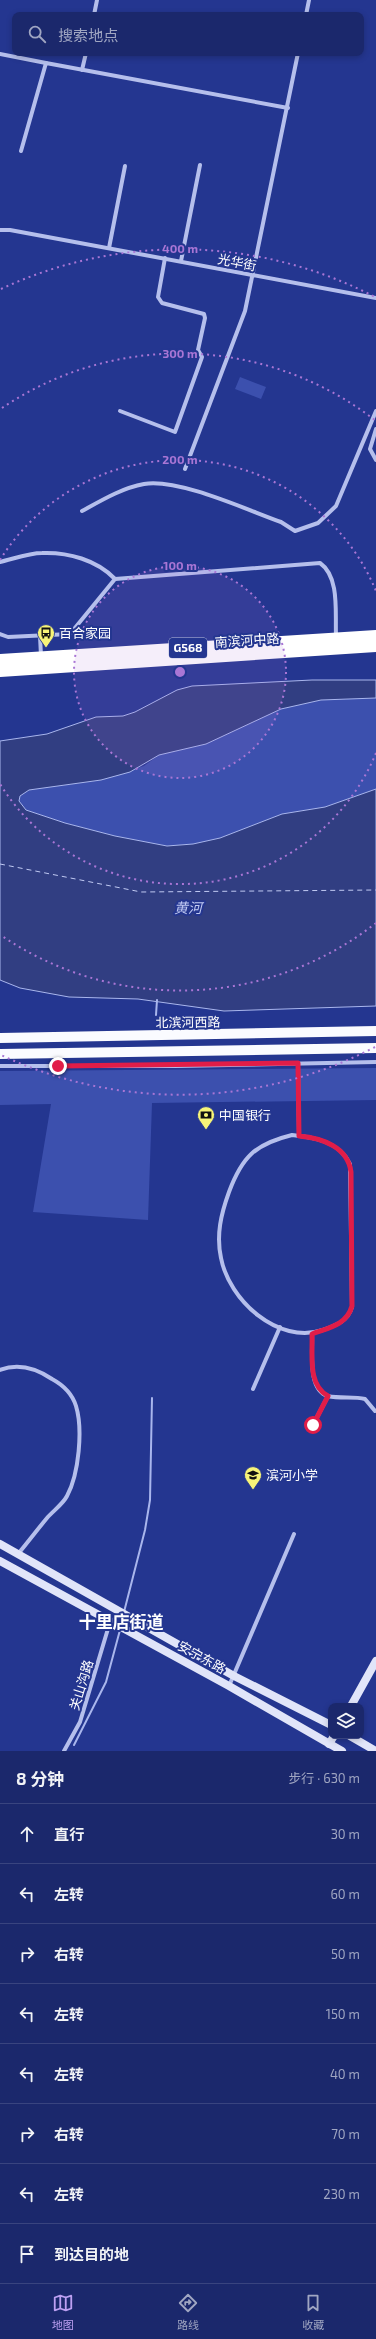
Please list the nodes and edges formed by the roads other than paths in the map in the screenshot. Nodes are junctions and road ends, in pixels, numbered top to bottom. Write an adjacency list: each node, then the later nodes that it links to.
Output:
1 (97, 0): 3 (street)
2 (309, 0): 4 (street)
3 (95, 12)
4 (307, 12)
5 (0, 54): 8 (street)
6 (85, 56): 9 (street)
7 (297, 56): 10 (street)
8 (46, 64): 9 (street); 11 (street)
9 (82, 70): 10 (street)
10 (288, 108): 18 (street)
11 (21, 151)
12 (200, 165): 17 (street)
13 (125, 166): 15 (street)
14 (0, 230): 15 (street, 光华街)
15 (109, 248): 16 (street, 光华街)
16 (165, 258): 17 (street, 光华街); 20 (street)
17 (181, 261): 18 (street, 光华街)
18 (253, 275): 19 (street, 光华街); 24 (street)
19 (376, 298)
20 (120, 411)
21 (376, 411): 25 (street)
22 (376, 429): 23 (street)
23 (376, 460)
24 (185, 469)
25 (82, 511)
26 (0, 562): 27 (street)
27 (115, 579): 29 (street); 31 (street)
28 (0, 634): 29 (street)
29 (40, 636): 33 (street)
30 (376, 636): 31 (highway, 南滨河中路 / G568)
31 (336, 638): 33 (highway, 南滨河中路 / G568)
32 (376, 646): 35 (highway, 南滨河中路 / G568)
33 (41, 657): 34 (highway, 南滨河中路 / G568)
34 (0, 660)
35 (0, 671)
36 (376, 1031): 37 (main road, 北滨河西路)
37 (0, 1038)
38 (376, 1048): 39 (main road)
39 (0, 1054)
40 (376, 1062): 41 (street)
41 (298, 1063): 42 (street); 43 (street)
42 (0, 1066)
43 (299, 1136): 44 (street); 45 (street)
44 (280, 1327): 45 (street); 47 (street)
45 (312, 1334): 48 (street)
46 (0, 1370): 53 (street)
47 (253, 1389)
48 (328, 1396): 49 (street); 50 (street)
49 (375, 1411)
50 (313, 1425)
51 (294, 1534): 57 (street)
52 (0, 1544): 53 (main road, 安宁东路)
53 (17, 1556): 57 (main road, 安宁东路)
54 (2, 1564): 55 (main road, 安宁东路)
55 (117, 1626): 58 (main road, 安宁东路); 64 (street, 关山沟路)
56 (376, 1661): 59 (main road)
57 (234, 1676): 58 (street); 60 (main road, 安宁东路)
58 (229, 1686): 63 (main road, 安宁东路)
59 (353, 1703)
60 (328, 1723)
61 (332, 1739): 63 (main road)
62 (355, 1739): 66 (main road)
63 (329, 1744): 65 (main road, 安宁东路)
64 (64, 1751)
65 (342, 1751)
66 (376, 1751)

